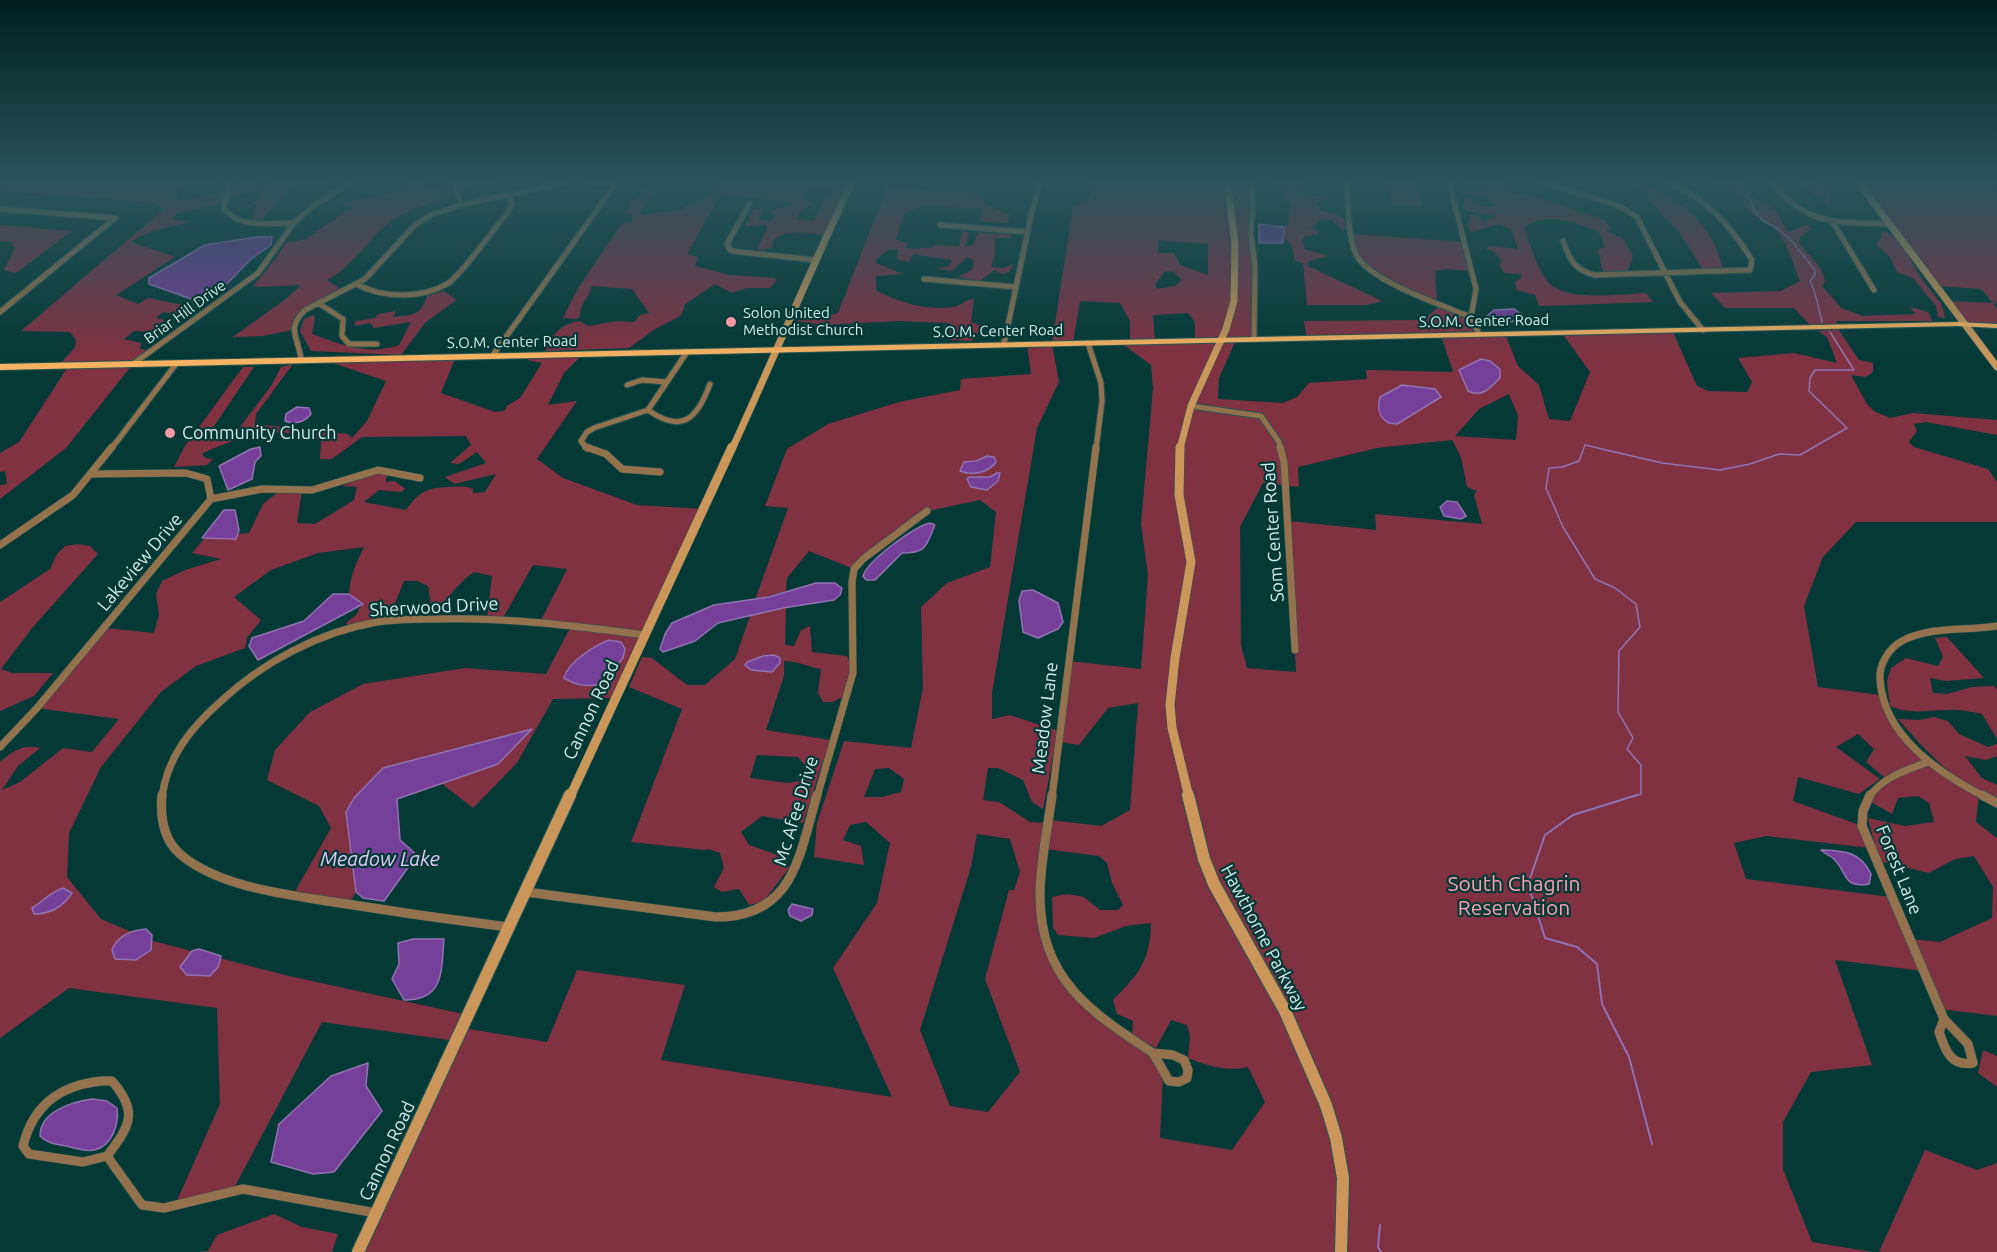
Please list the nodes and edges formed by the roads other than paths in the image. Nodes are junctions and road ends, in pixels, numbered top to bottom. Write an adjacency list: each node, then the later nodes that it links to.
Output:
1 (88, 240): 25 (street)
2 (281, 240): 40 (street, Briar Hill Drive)
3 (401, 240): 21 (street)
4 (484, 240): 21 (street)
5 (575, 240): 38 (street)
6 (729, 240): 18 (street)
7 (824, 240): 18 (main road, Cannon Road)
8 (1026, 240): 22 (street)
9 (1235, 240): 32 (main road, Hawthorne Parkway)
10 (1252, 240): 31 (street)
11 (1354, 240): 26 (street)
12 (1464, 240): 26 (street)
13 (1649, 240): 19 (street)
14 (1740, 240): 19 (street)
15 (1844, 240): 23 (street)
16 (1900, 240): 27 (main road)
17 (1563, 241): 19 (street)
18 (815, 260): 36 (main road, Cannon Road)
19 (1666, 273): 29 (street)
20 (924, 279): 22 (street)
21 (356, 284): 24 (street)
22 (1016, 287): 35 (street)
23 (1874, 290)
24 (318, 303): 34 (street); 39 (street)
25 (0, 312)
26 (1471, 317): 30 (street)
27 (1964, 324): 28 (main road, S.O.M. Center Road); 29 (main road, S.O.M. Center Road); 43 (main road)
28 (1997, 326)
29 (1703, 330): 30 (main road, S.O.M. Center Road)
30 (1479, 334): 31 (main road, S.O.M. Center Road)
31 (1254, 339): 32 (main road, S.O.M. Center Road)
32 (1221, 340): 33 (main road, S.O.M. Center Road); 47 (main road, Hawthorne Parkway)
33 (1088, 343): 35 (main road, S.O.M. Center Road); 64 (street, Meadow Lane)
34 (377, 344)
35 (1004, 344): 36 (main road, S.O.M. Center Road)
36 (778, 349): 37 (main road, S.O.M. Center Road); 56 (main road, Cannon Road)
37 (687, 352): 38 (main road, S.O.M. Center Road); 44 (street)
38 (493, 355): 39 (main road, S.O.M. Center Road)
39 (301, 360): 41 (main road, S.O.M. Center Road)
40 (133, 364): 41 (main road, S.O.M. Center Road); 42 (main road, S.O.M. Center Road)
41 (176, 364): 50 (street)
42 (0, 367)
43 (1997, 368)
44 (666, 382): 46 (street); 48 (street)
45 (710, 384): 48 (street)
46 (627, 385)
47 (1191, 406): 57 (street, Som Center Road); 68 (main road, Hawthorne Parkway)
48 (648, 410): 49 (street)
49 (660, 472)
50 (91, 474): 52 (street); 54 (street)
51 (420, 478): 52 (street)
52 (211, 499): 58 (street, Lakeview Drive)
53 (927, 512): 61 (street, Mc Afee Drive)
54 (0, 545)
55 (1997, 626): 59 (street)
56 (645, 635): 61 (main road, Cannon Road); 62 (street, Sherwood Drive)
57 (1295, 650)
58 (0, 747)
59 (1928, 762): 60 (street); 63 (street, Forest Lane)
60 (1997, 802)
61 (526, 892): 62 (main road, Cannon Road)
62 (508, 927): 66 (main road, Cannon Road)
63 (1944, 1019): 63 (street, Forest Lane)
64 (1153, 1053)
65 (107, 1156): 65 (street); 66 (street)
66 (376, 1213): 67 (main road, Cannon Road)
67 (358, 1252)
68 (1341, 1252)

